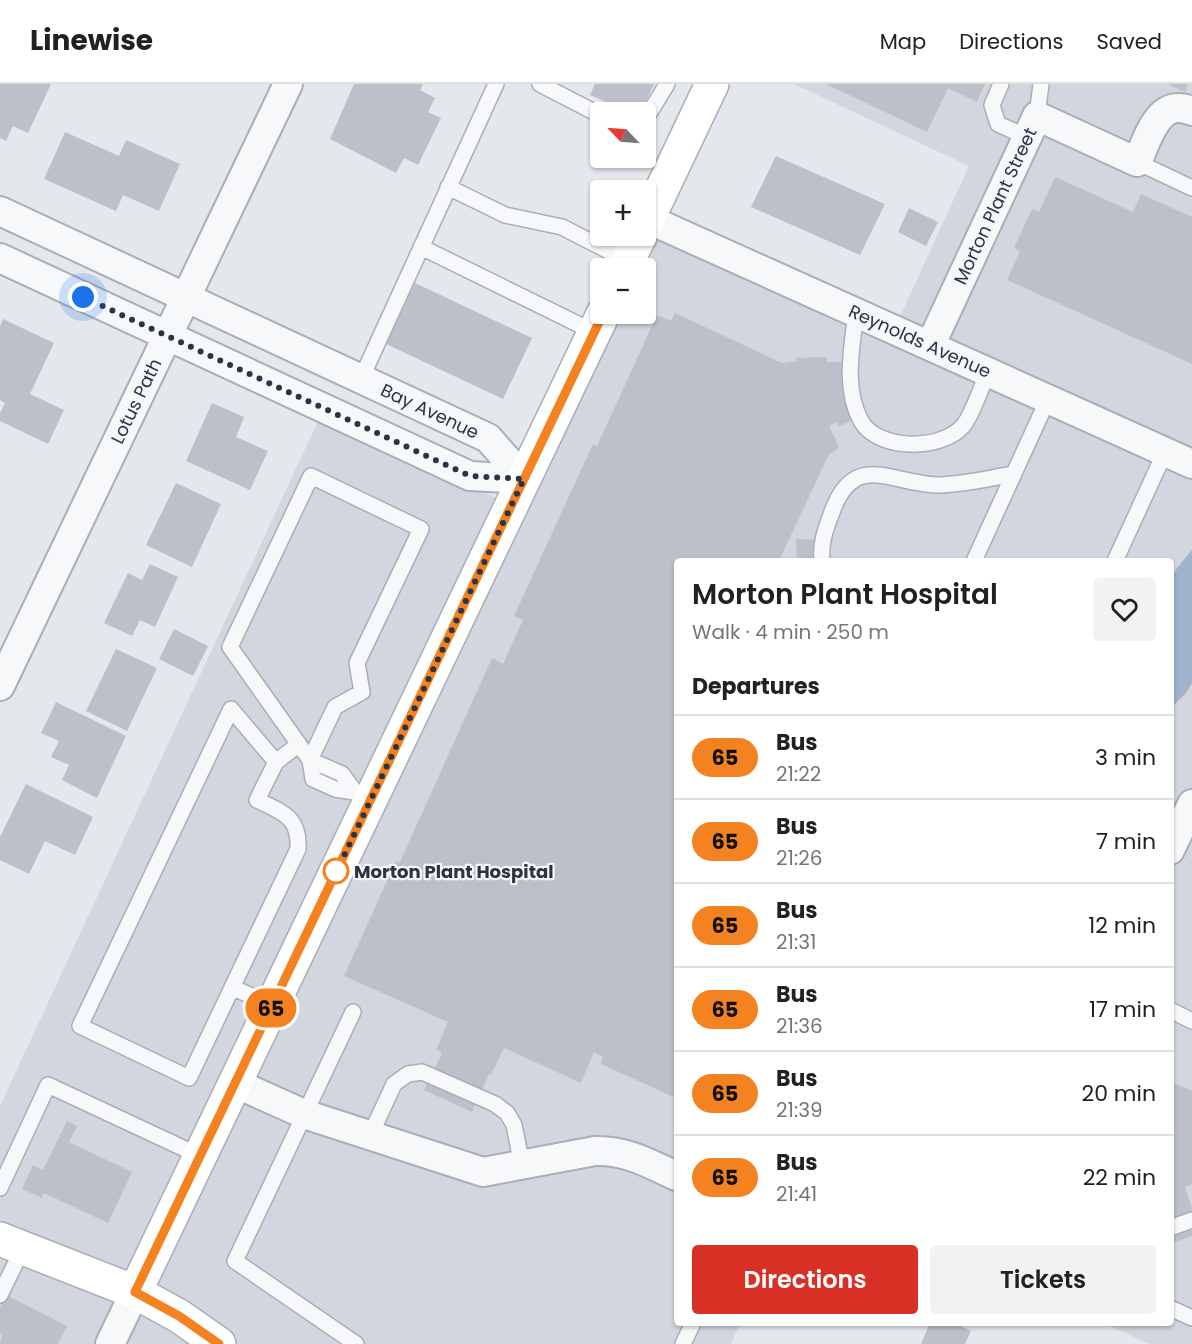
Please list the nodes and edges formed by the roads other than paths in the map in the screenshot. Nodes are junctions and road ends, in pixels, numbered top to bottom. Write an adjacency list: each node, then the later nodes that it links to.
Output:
1 (288, 84): 21 (street, Lotus Path)
2 (496, 84): 13 (lane)
3 (540, 84): 9 (lane)
4 (667, 84): 8 (lane)
5 (1001, 84): 11 (lane)
6 (1041, 84): 11 (lane)
7 (704, 86): 15 (street)
8 (656, 102)
9 (590, 110)
10 (1192, 111): 12 (street)
11 (1032, 126): 12 (street, Morton Plant Street); 26 (street, Morton Plant Street)
12 (1137, 162): 14 (lane)
13 (448, 187): 17 (lane); 19 (lane)
14 (1192, 188)
15 (656, 198)
16 (0, 211): 21 (street, Bay Avenue)
17 (590, 233)
18 (649, 246): 22 (street, Reynolds Avenue)
19 (421, 247): 23 (lane); 28 (lane)
20 (0, 258): 25 (street)
21 (186, 297): 25 (street, Lotus Path); 28 (street, Bay Avenue)
22 (856, 313): 26 (street, Reynolds Avenue); 27 (lane)
23 (590, 320)
24 (598, 324): 33 (street)
25 (167, 337): 33 (street); 37 (street, Lotus Path)
26 (930, 346): 27 (street, Reynolds Avenue)
27 (988, 372): 29 (street, Reynolds Avenue)
28 (361, 379): 33 (street, Bay Avenue)
29 (1048, 399): 30 (street, Reynolds Avenue); 32 (lane)
30 (1165, 452): 31 (street, Reynolds Avenue); 36 (lane)
31 (1192, 464)
32 (1014, 474): 34 (lane); 35 (lane)
33 (524, 479): 41 (street)
34 (822, 558)
35 (975, 558)
36 (1116, 558)
37 (0, 686)
38 (299, 744): 39 (lane); 39 (lane); 40 (lane)
39 (310, 760): 41 (lane)
40 (276, 762): 44 (lane); 44 (lane)
41 (363, 795): 45 (street)
42 (1192, 804): 43 (street)
43 (1174, 842)
44 (232, 987): 45 (lane)
45 (272, 1006): 49 (street)
46 (353, 1012): 50 (lane)
47 (1174, 1012): 48 (lane)
48 (1192, 1020)
49 (235, 1083): 50 (street); 52 (street)
50 (304, 1114): 51 (street); 66 (lane)
51 (370, 1136): 53 (street); 53 (lane)
52 (200, 1156): 55 (lane); 59 (street)
53 (522, 1165): 54 (street)
54 (674, 1175)
55 (0, 1188)
56 (1192, 1220): 57 (lane)
57 (1174, 1227)
58 (11, 1243): 59 (street); 60 (lane)
59 (135, 1292): 64 (street); 65 (street)
60 (0, 1296)
61 (1174, 1310): 62 (lane)
62 (1192, 1318)
63 (692, 1326): 67 (lane)
64 (110, 1344)
65 (219, 1344)
66 (356, 1344)
67 (683, 1344)

